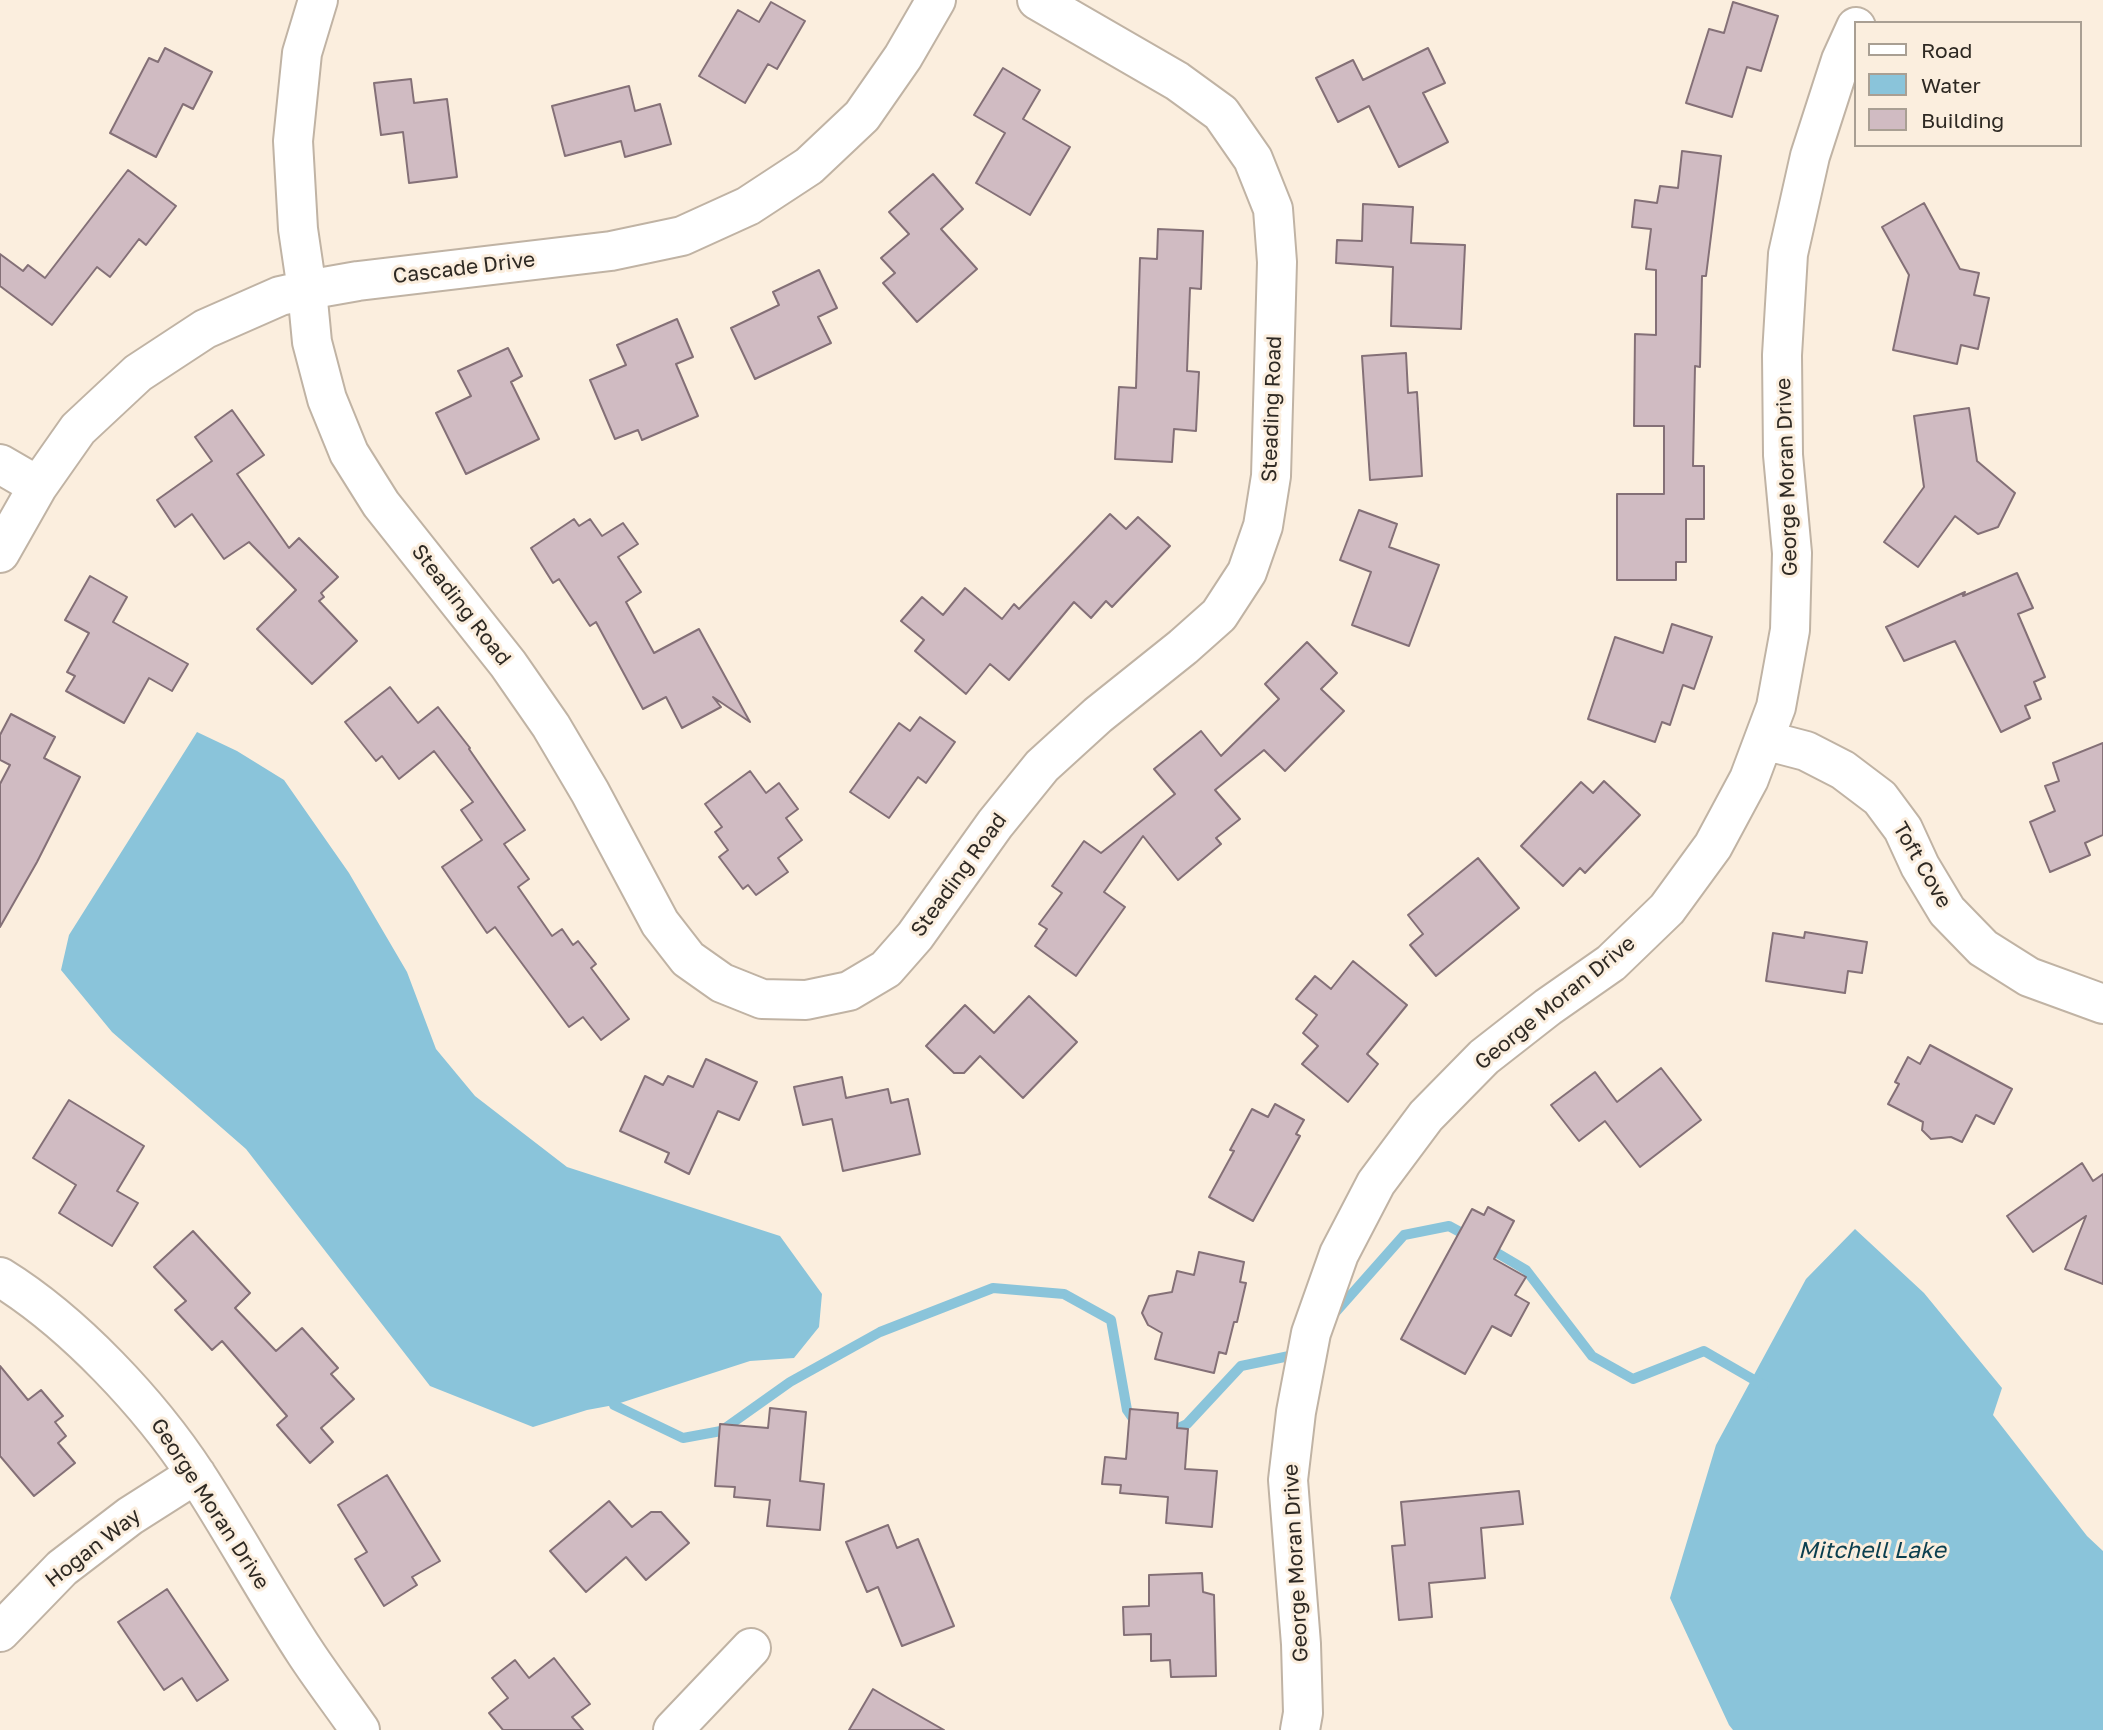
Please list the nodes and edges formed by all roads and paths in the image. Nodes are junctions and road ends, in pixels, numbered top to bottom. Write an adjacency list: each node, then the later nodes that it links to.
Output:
1 (317, 0): 7 (street, Steading Road)
2 (936, 0): 7 (street, Cascade Drive)
3 (1037, 0): 7 (street, Steading Road)
4 (1869, 0): 5 (street, George Moran Drive)
5 (1859, 21)
6 (1854, 32): 11 (street, George Moran Drive)
7 (307, 290): 9 (street, Cascade Drive)
8 (0, 464): 9 (street)
9 (38, 486): 10 (street, Cascade Drive)
10 (0, 553)
11 (1765, 740): 12 (street, Toft Cove); 19 (street, George Moran Drive)
12 (2091, 999)
13 (0, 1278): 14 (street, George Moran Drive)
14 (196, 1474): 15 (street, Hogan Way); 17 (street, George Moran Drive)
15 (0, 1633)
16 (751, 1648): 18 (street)
17 (360, 1730)
18 (673, 1730)
19 (1300, 1730)

